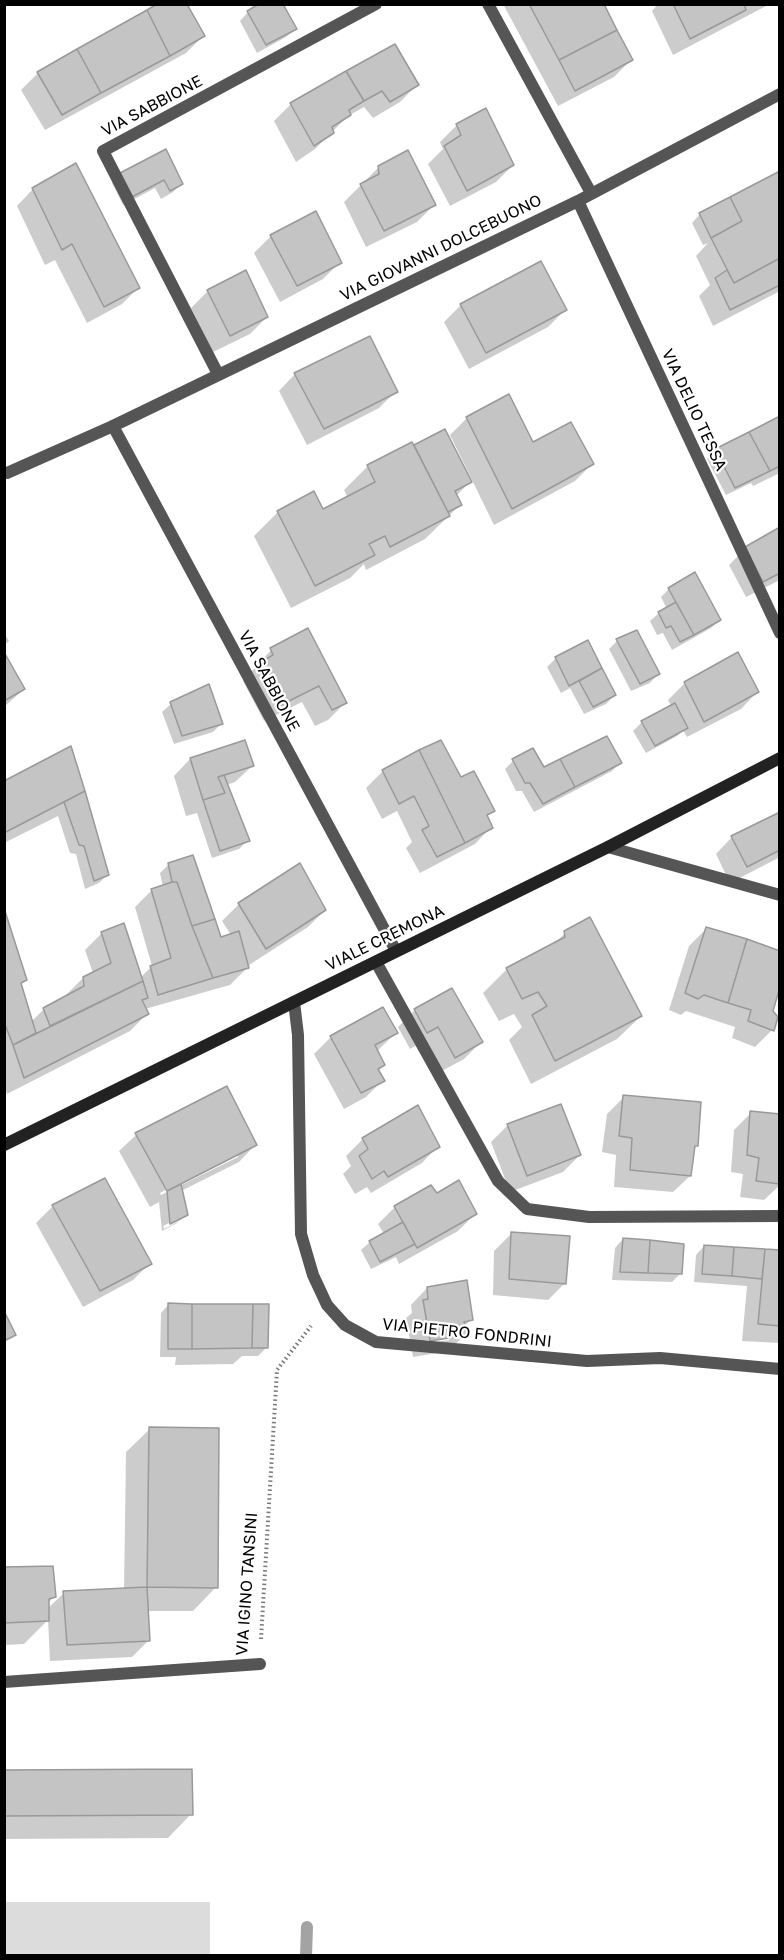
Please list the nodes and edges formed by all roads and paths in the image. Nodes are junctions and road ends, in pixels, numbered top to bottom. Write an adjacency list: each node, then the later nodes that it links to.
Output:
1 (376, 4): 6 (street, VIA SABBIONE)
2 (488, 4): 4 (street)
3 (780, 94): 4 (street, VIA GIOVANNI DOLCEBUONO)
4 (591, 194): 5 (street, VIA GIOVANNI DOLCEBUONO)
5 (578, 201): 6 (street, VIA GIOVANNI DOLCEBUONO); 9 (street, VIA DELIO TESSA)
6 (218, 374): 7 (street, VIA GIOVANNI DOLCEBUONO)
7 (112, 426): 8 (street, VIA GIOVANNI DOLCEBUONO); 13 (street, VIA SABBIONE)
8 (7, 472)
9 (780, 633)
10 (780, 758): 11 (main road, VIALE CREMONA)
11 (608, 847): 12 (street); 13 (main road, VIALE CREMONA)
12 (780, 895)
13 (396, 951): 14 (main road, VIALE CREMONA)
14 (376, 962): 15 (main road, VIALE CREMONA); 17 (street)
15 (294, 1002): 16 (main road, VIALE CREMONA); 18 (street, VIA PIETRO FONDRINI)
16 (4, 1145)
17 (780, 1216)
18 (327, 1305): 19 (street, VIA PIETRO FONDRINI); 20 (path, VIA IGINO TANSINI)
19 (780, 1369)
20 (260, 1664): 21 (street, VIA IGINO TANSINI)
21 (4, 1682)

